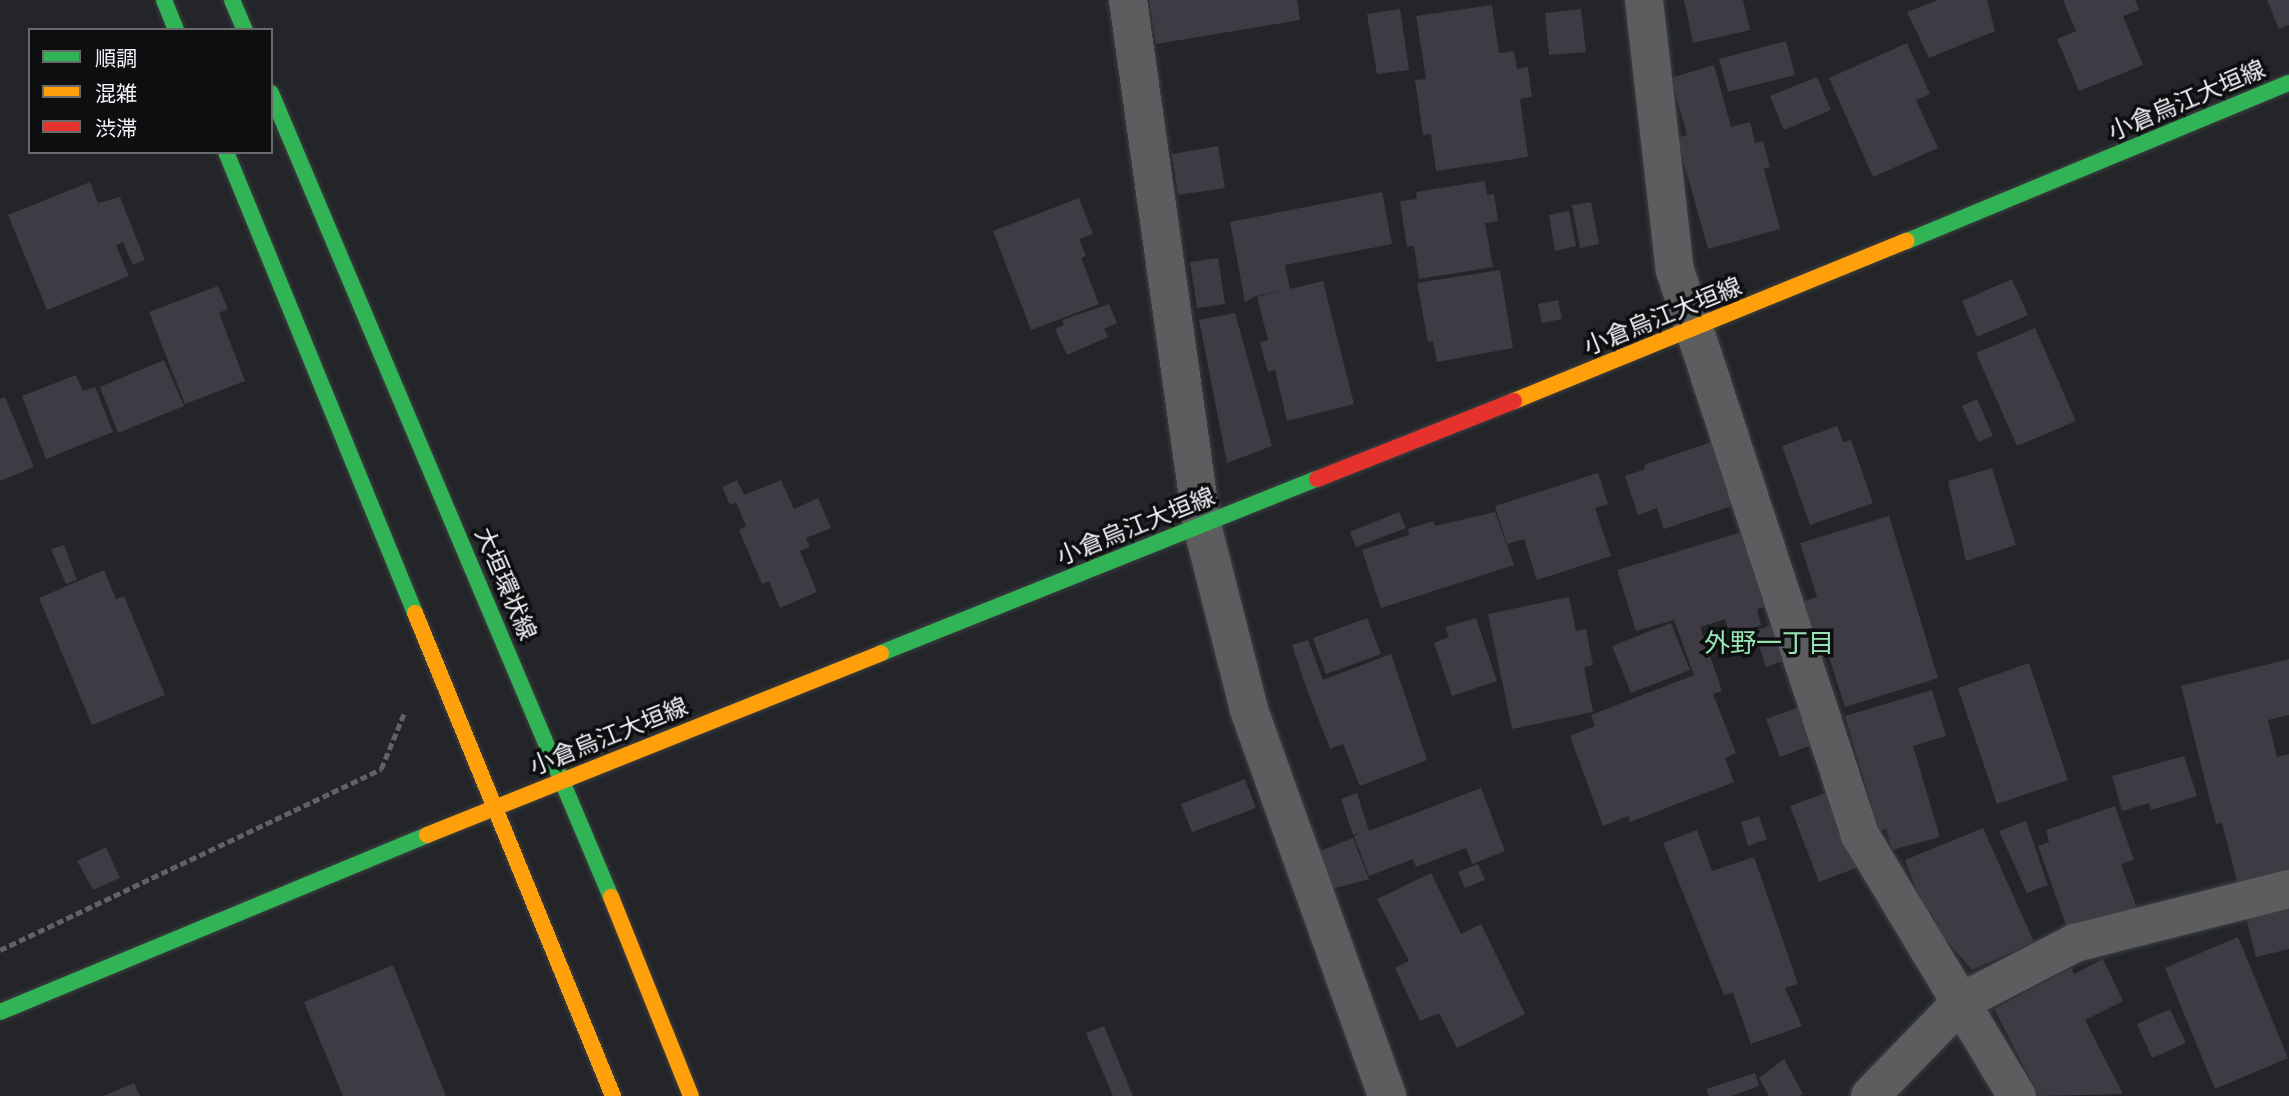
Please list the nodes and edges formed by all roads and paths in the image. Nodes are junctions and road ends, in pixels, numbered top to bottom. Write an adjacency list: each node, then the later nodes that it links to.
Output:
1 (164, 0): 5 (main road)
2 (232, 0): 6 (main road)
3 (1128, 0): 11 (street)
4 (1644, 0): 10 (street)
5 (175, 28)
6 (244, 28)
7 (2289, 83): 10 (main road, 小倉烏江大垣線)
8 (273, 98): 13 (main road, 大垣環状線)
9 (227, 154): 14 (main road)
10 (1693, 330): 11 (main road, 小倉烏江大垣線); 17 (street)
11 (1202, 525): 13 (main road, 小倉烏江大垣線); 21 (street)
12 (401, 700): 16 (path)
13 (563, 779): 14 (main road, 小倉烏江大垣線); 20 (main road, 大垣環状線)
14 (494, 808): 18 (main road, 小倉烏江大垣線); 19 (main road)
15 (2289, 889): 17 (street)
16 (0, 950)
17 (1961, 1002): 22 (street); 23 (street)
18 (0, 1012)
19 (613, 1096)
20 (691, 1096)
21 (1387, 1096)
22 (1870, 1096)
23 (2017, 1096)

